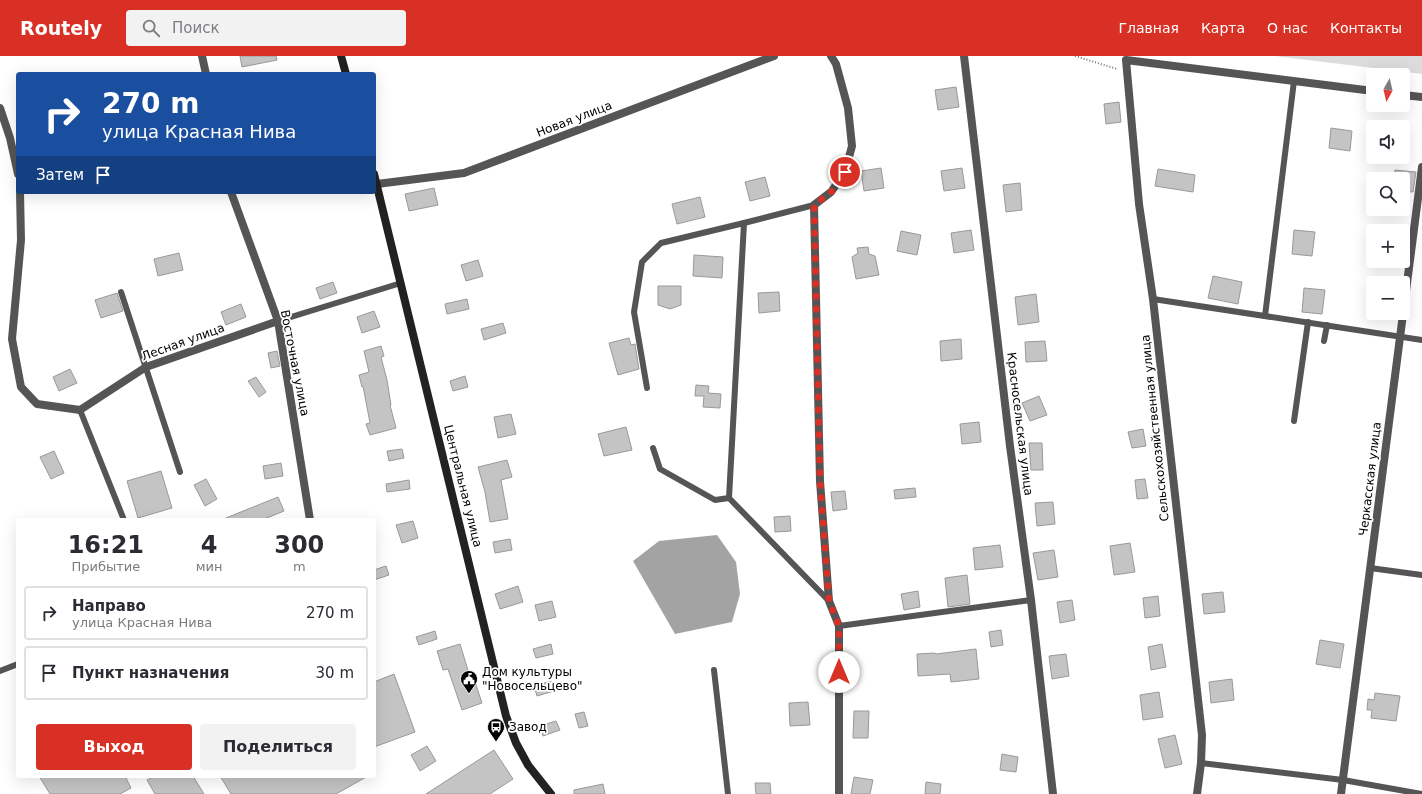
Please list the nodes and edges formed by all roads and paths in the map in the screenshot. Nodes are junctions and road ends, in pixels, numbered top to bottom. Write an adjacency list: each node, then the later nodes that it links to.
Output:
1 (202, 56): 8 (street)
2 (341, 56): 9 (street)
3 (774, 56): 18 (street, Новая улица)
4 (831, 56): 21 (street)
5 (964, 56): 44 (street, Красносельская улица)
6 (1075, 56): 7 (path)
7 (1127, 71): 10 (street, Сельскохозяйственная улица); 25 (street, Сельскохозяйственная улица)
8 (206, 72)
9 (345, 72)
10 (1294, 82): 11 (street); 26 (lane)
11 (1366, 90)
12 (1410, 96): 13 (street)
13 (1422, 97)
14 (0, 108): 15 (street)
15 (16, 165)
16 (1422, 168): 30 (street, Черкасская улица)
17 (376, 181): 18 (street, Центральная улица)
18 (377, 184): 23 (street, Центральная улица)
19 (20, 194): 35 (street)
20 (232, 194): 27 (street, Восточная улица)
21 (814, 205): 22 (lane); 45 (street)
22 (744, 222): 34 (lane); 39 (lane)
23 (402, 283): 27 (lane); 52 (street, Центральная улица)
24 (121, 292): 33 (lane)
25 (1153, 299): 26 (lane); 50 (street, Сельскохозяйственная улица)
26 (1265, 316): 28 (lane)
27 (278, 321): 33 (street, Лесная улица); 41 (street, Восточная улица)
28 (1308, 322): 29 (lane); 36 (lane)
29 (1327, 325): 30 (lane); 32 (lane)
30 (1400, 337): 31 (lane); 42 (street, Черкасская улица)
31 (1422, 340)
32 (1324, 341)
33 (146, 367): 35 (street, Лесная улица); 38 (lane)
34 (647, 388)
35 (80, 410): 40 (lane)
36 (1294, 421)
37 (653, 448): 39 (lane)
38 (180, 472)
39 (729, 498): 45 (lane)
40 (123, 518)
41 (310, 518)
42 (1370, 568): 43 (lane); 51 (street, Черкасская улица)
43 (1422, 575)
44 (1031, 600): 46 (lane); 55 (street, Красносельская улица)
45 (829, 601): 46 (street)
46 (839, 626): 54 (street)
47 (16, 665): 49 (lane)
48 (714, 670): 53 (lane)
49 (0, 671)
50 (1200, 763): 51 (lane); 56 (street, Сельскохозяйственная улица)
51 (1343, 780): 57 (street, Черкасская улица); 58 (lane)
52 (551, 794)
53 (728, 794)
54 (839, 794)
55 (1053, 794)
56 (1197, 794)
57 (1342, 794)
58 (1422, 794)

